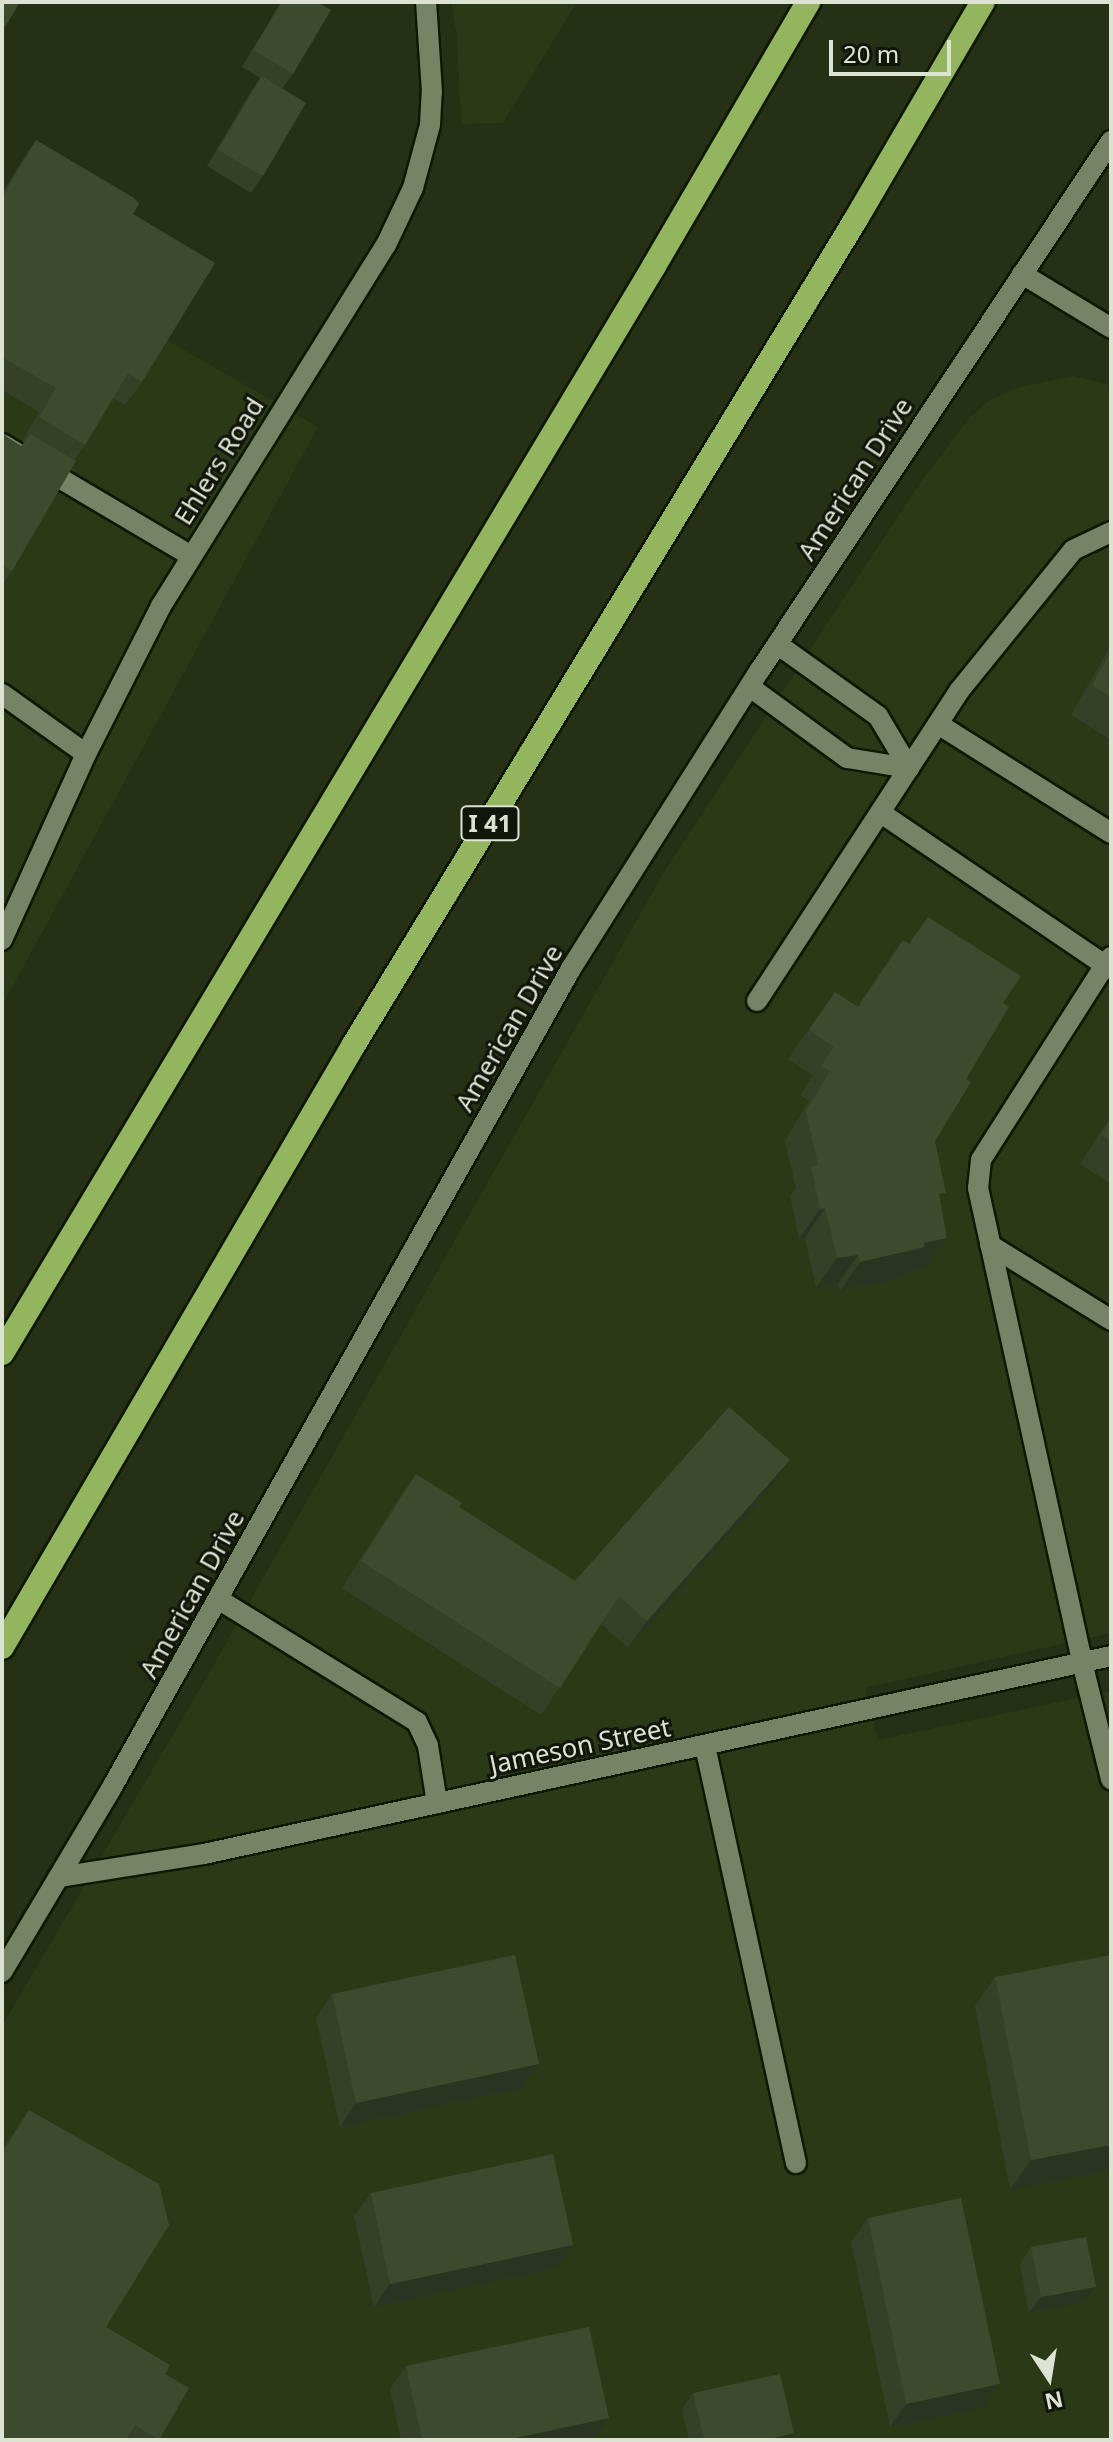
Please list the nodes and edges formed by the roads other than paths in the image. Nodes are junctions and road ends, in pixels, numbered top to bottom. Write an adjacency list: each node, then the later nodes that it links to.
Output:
1 (426, 2): 9 (street, Ehlers Road)
2 (808, 2): 23 (highway)
3 (983, 2): 25 (highway, I 41)
4 (1111, 141): 5 (street, American Drive)
5 (1022, 274): 6 (street); 10 (street, American Drive)
6 (1111, 328)
7 (2, 444): 9 (street)
8 (1111, 532): 13 (street)
9 (190, 555): 14 (street, Ehlers Road)
10 (777, 644): 11 (street, American Drive); 15 (street)
11 (750, 687): 15 (street); 24 (street, American Drive)
12 (2, 694): 14 (street)
13 (938, 724): 15 (street); 17 (street)
14 (86, 754): 18 (street, Ehlers Road)
15 (909, 768): 16 (street)
16 (881, 813): 19 (street); 20 (street)
17 (1111, 833)
18 (2, 940)
19 (1109, 963): 21 (street)
20 (757, 1001)
21 (990, 1245): 22 (street); 27 (street)
22 (1111, 1320)
23 (2, 1353)
24 (218, 1599): 30 (street); 31 (street, American Drive)
25 (2, 1647)
26 (1111, 1656): 27 (street, Jameson Street)
27 (1082, 1662): 28 (street, Jameson Street); 29 (street)
28 (705, 1746): 30 (street, Jameson Street); 33 (street)
29 (1111, 1779)
30 (437, 1803): 31 (street, Jameson Street)
31 (59, 1877): 32 (street, American Drive)
32 (2, 1972)
33 (796, 2163)

